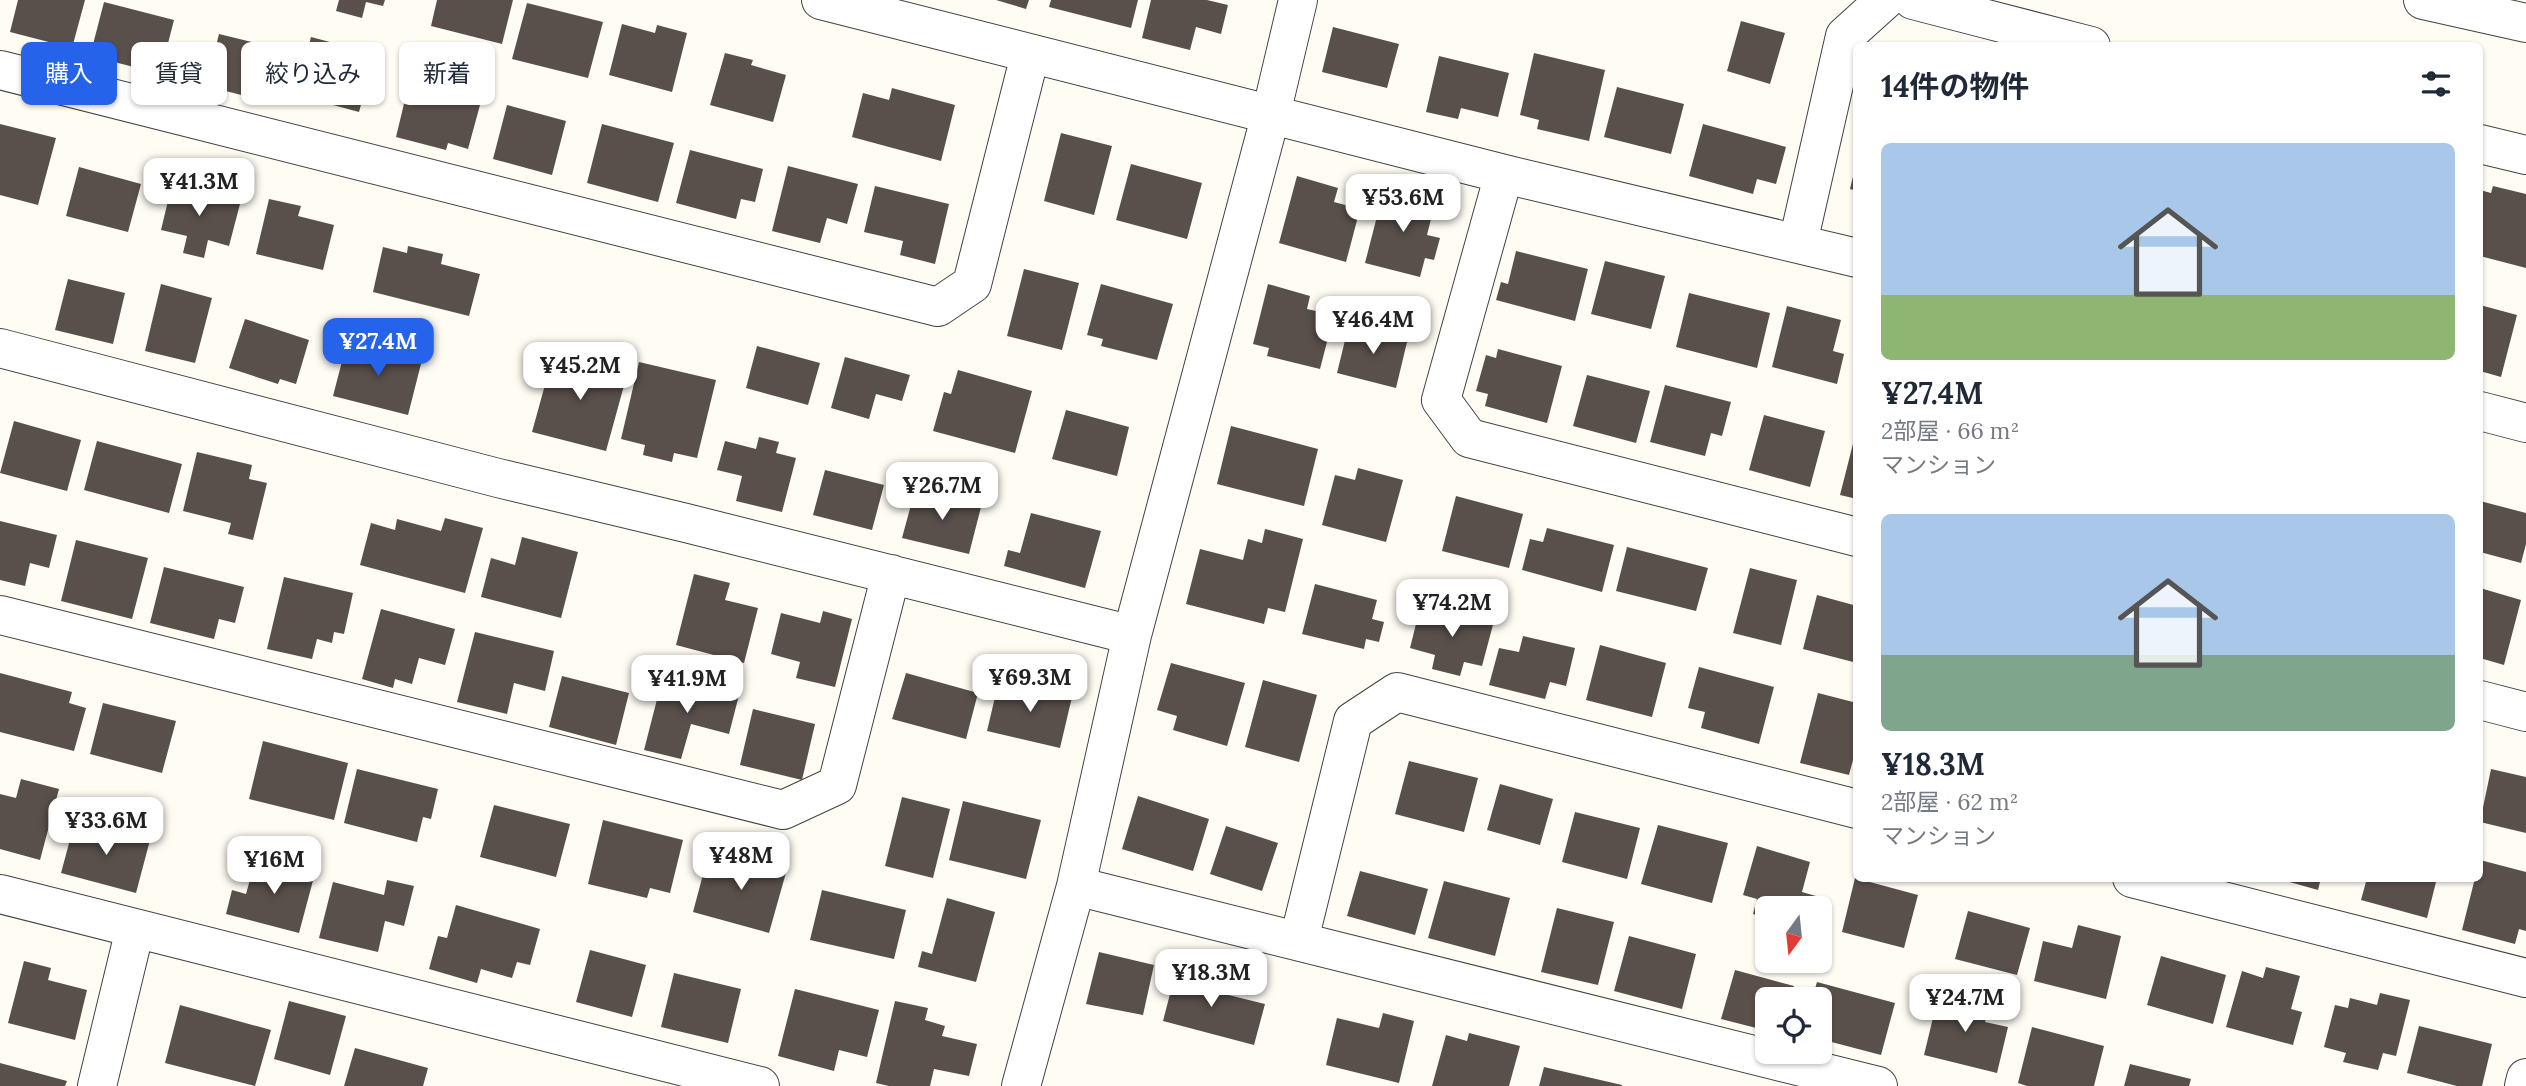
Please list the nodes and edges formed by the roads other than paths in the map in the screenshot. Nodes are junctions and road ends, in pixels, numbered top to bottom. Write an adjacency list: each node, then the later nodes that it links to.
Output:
1 (821, 0): 8 (street)
2 (1298, 0): 10 (street)
3 (1885, 0): 14 (street)
4 (1913, 0): 7 (street)
5 (2423, 0): 6 (street)
6 (2526, 23)
7 (2076, 42)
8 (1030, 55): 9 (street); 10 (street)
9 (0, 70)
10 (1271, 114): 13 (street); 22 (street)
11 (2483, 145): 12 (street)
12 (2526, 155)
13 (1504, 174): 14 (street); 19 (street)
14 (1798, 243): 15 (street)
15 (1853, 257)
16 (0, 348): 20 (street)
17 (2483, 412): 18 (street)
18 (2526, 423)
19 (1853, 536)
20 (891, 574): 21 (street); 22 (street)
21 (0, 615)
22 (1132, 635): 27 (street)
23 (2483, 701): 24 (street)
24 (2526, 712)
25 (1853, 808): 30 (street)
26 (2148, 882): 31 (street)
27 (1076, 886): 30 (street); 35 (street)
28 (0, 894): 29 (street)
29 (135, 929): 33 (street); 34 (street)
30 (1299, 940): 36 (street)
31 (2526, 978)
32 (2526, 1078): 37 (street)
33 (97, 1086)
34 (760, 1086)
35 (1021, 1086)
36 (1878, 1086)
37 (2524, 1086)

